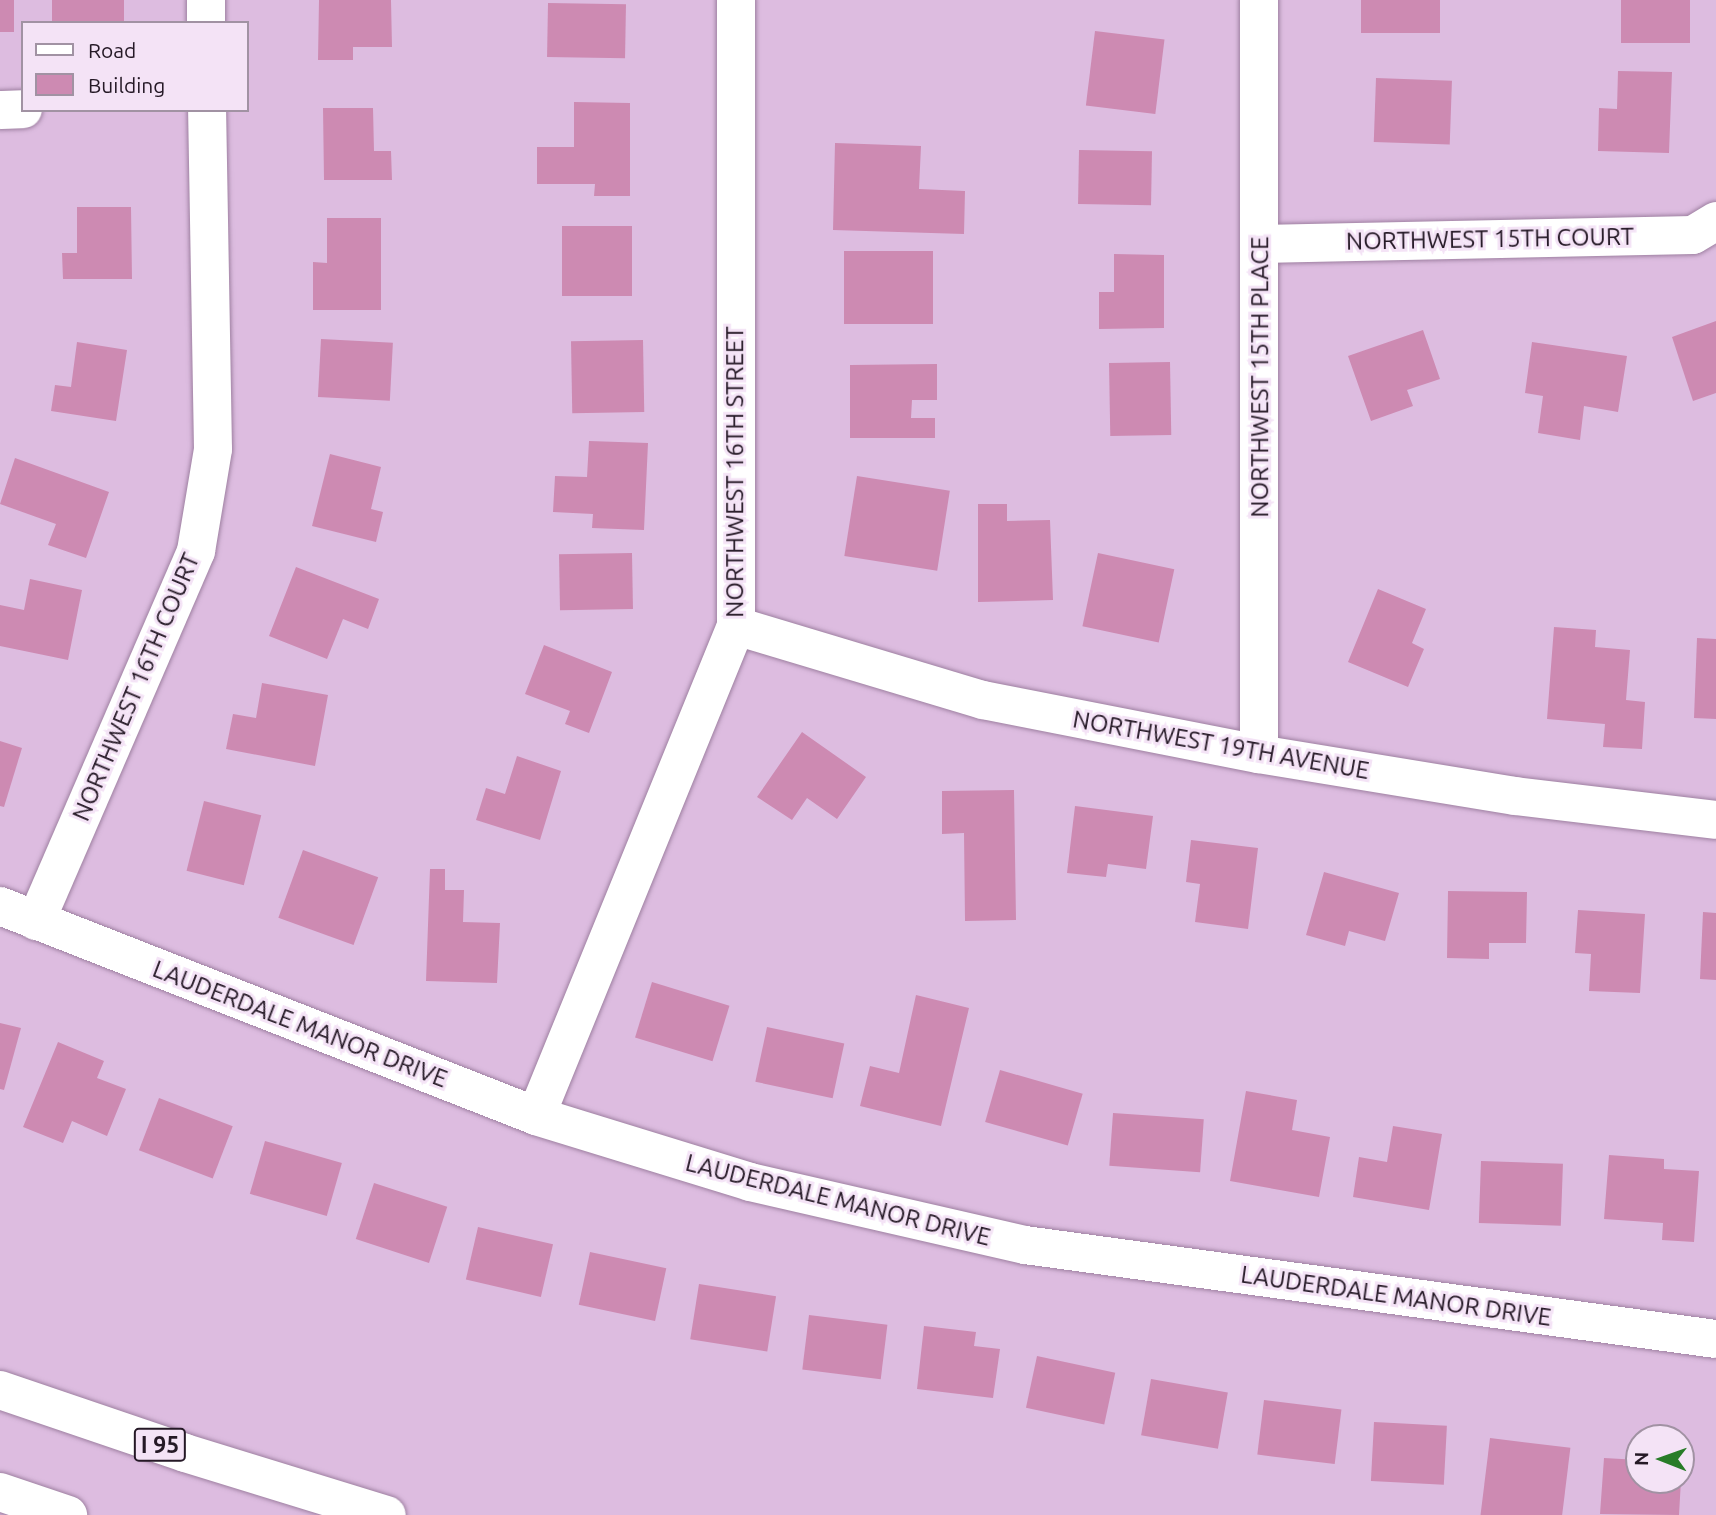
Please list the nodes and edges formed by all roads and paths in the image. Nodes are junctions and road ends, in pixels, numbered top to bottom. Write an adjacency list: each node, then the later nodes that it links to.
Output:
1 (206, 0): 4 (main road)
2 (736, 0): 10 (main road, NORTHWEST 16TH STREET)
3 (1259, 0): 9 (main road, NORTHWEST 15TH PLACE)
4 (206, 21)
5 (21, 109): 6 (main road)
6 (0, 110)
7 (207, 112): 14 (main road, NORTHWEST 16TH COURT)
8 (1716, 221): 9 (main road, NORTHWEST 15TH COURT)
9 (1260, 244): 11 (main road, NORTHWEST 15TH PLACE)
10 (736, 626): 11 (main road, NORTHWEST 19TH AVENUE); 15 (main road, NORTHWEST 16TH STREET)
11 (1259, 754): 12 (main road, NORTHWEST 19TH AVENUE)
12 (1716, 820)
13 (0, 906): 14 (main road, LAUDERDALE MANOR DRIVE)
14 (36, 921): 15 (main road, LAUDERDALE MANOR DRIVE)
15 (536, 1116): 16 (main road, LAUDERDALE MANOR DRIVE)
16 (1716, 1339)
17 (0, 1390): 20 (main road, I 95)
18 (0, 1492): 19 (main road)
19 (68, 1515)
20 (387, 1515)

